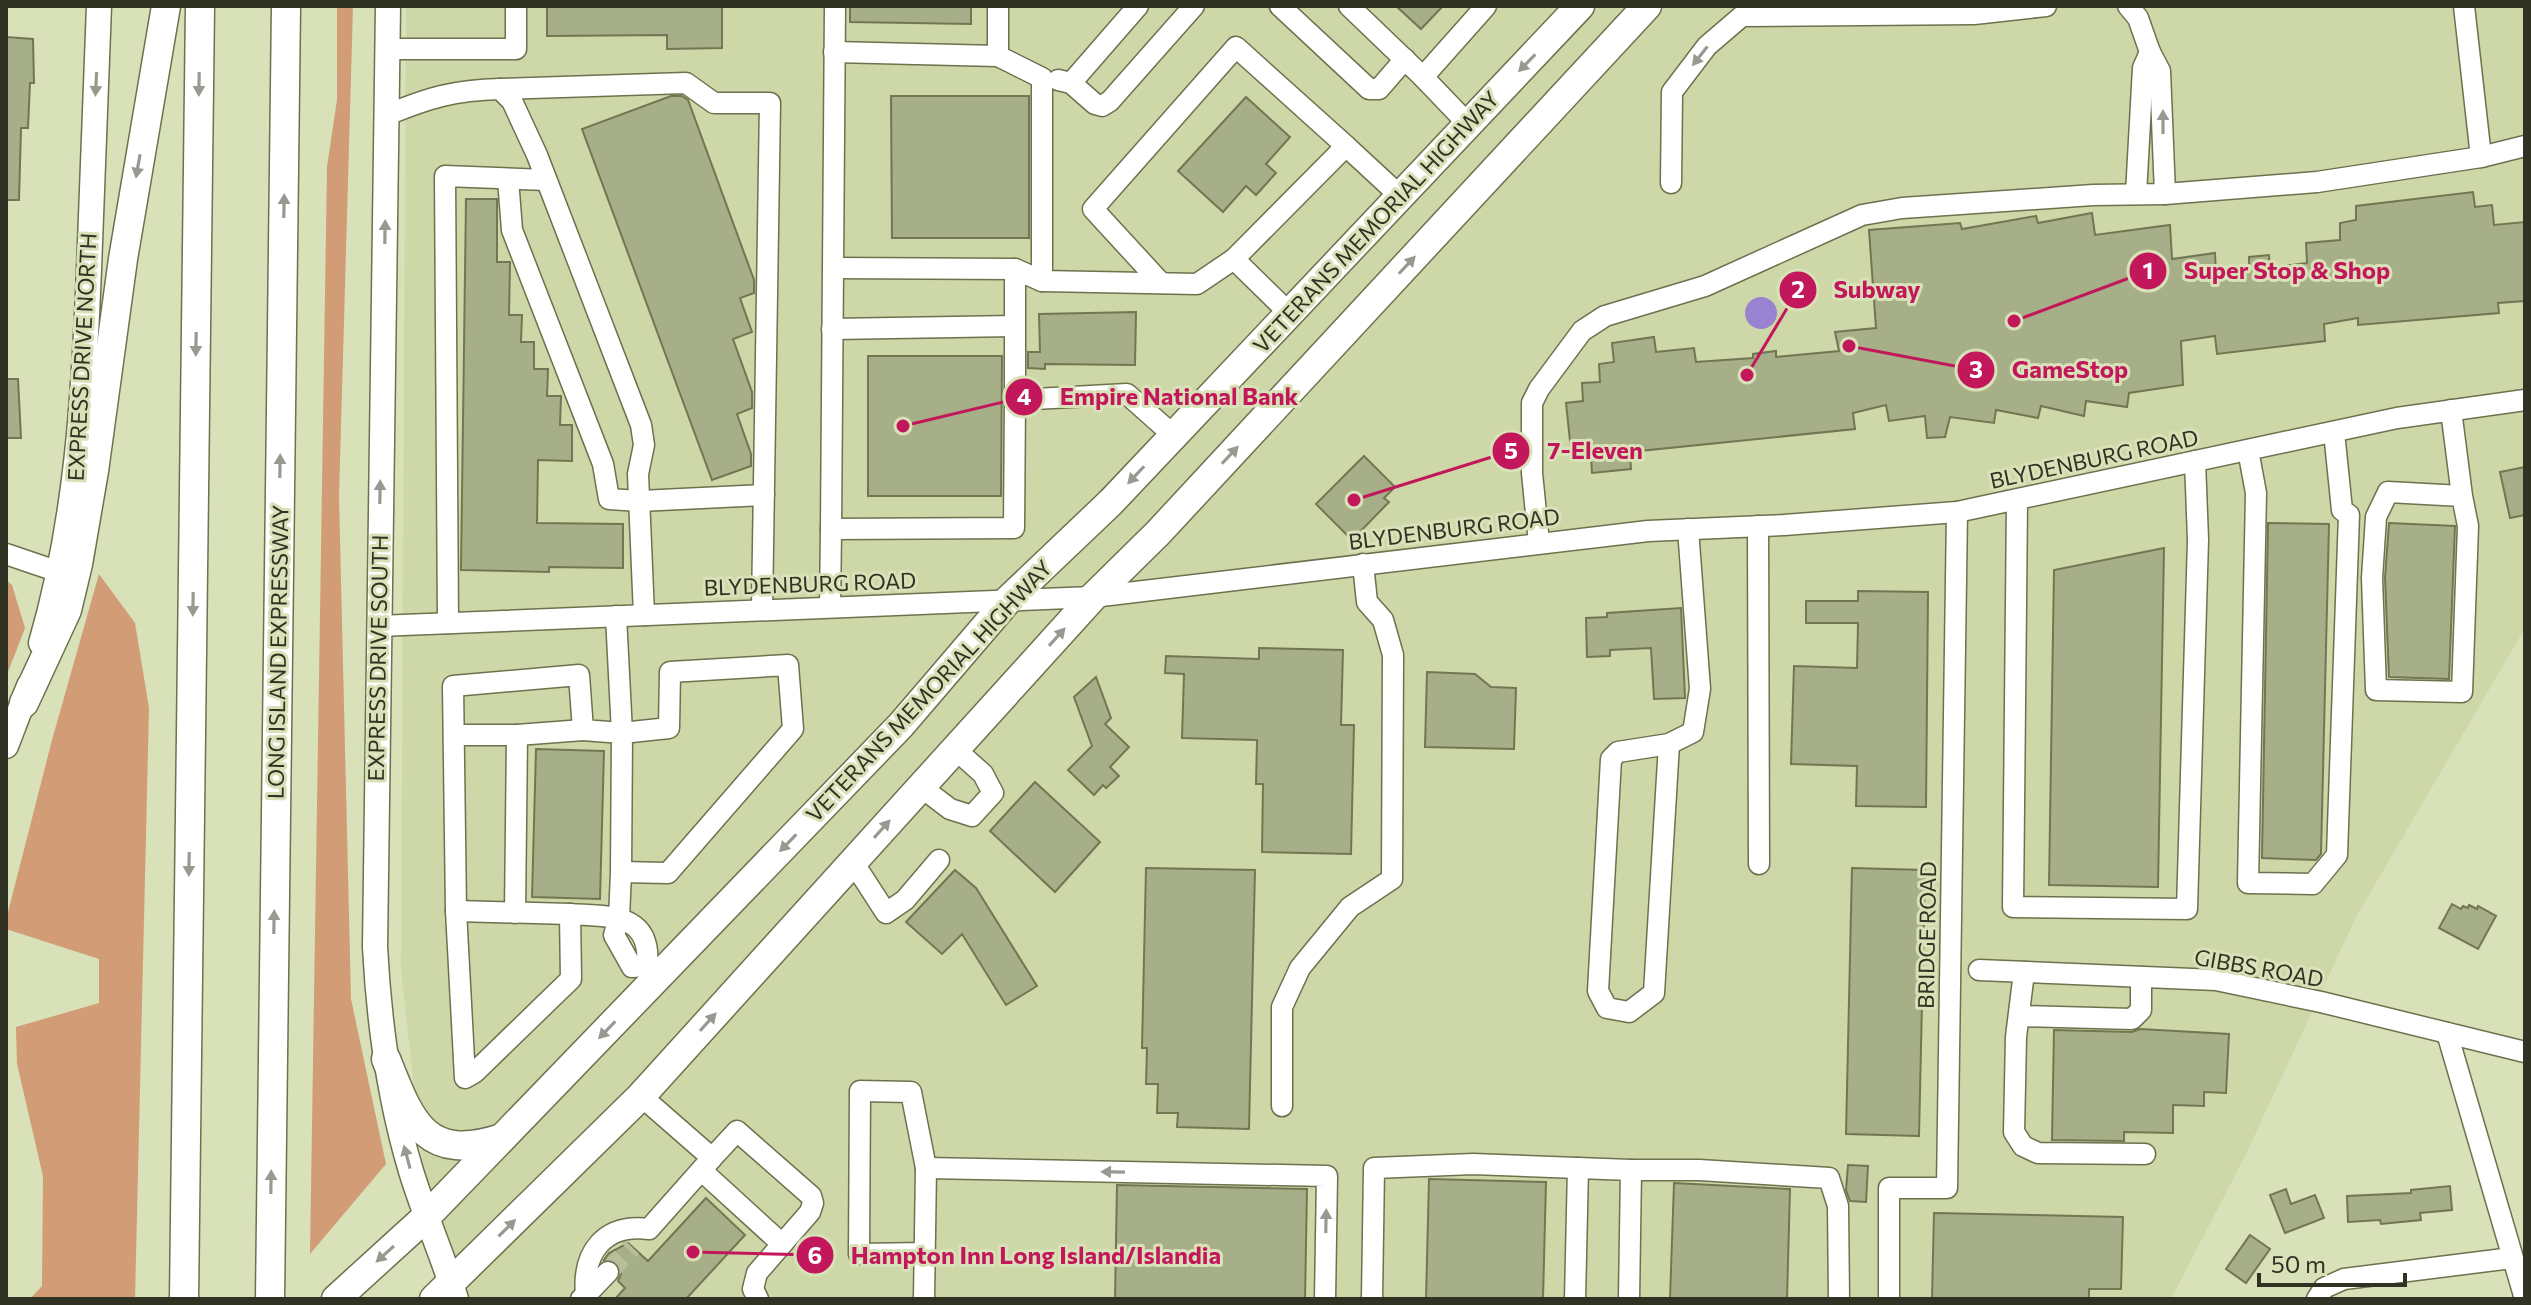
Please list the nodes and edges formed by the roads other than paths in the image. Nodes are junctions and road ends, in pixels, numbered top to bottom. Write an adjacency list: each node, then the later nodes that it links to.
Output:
1 (99, 6): 67 (main road, EXPRESS DRIVE NORTH, one-way to 67)
2 (166, 6): 76 (highway, one-way to 76)
3 (200, 6): 118 (highway, one-way to 118)
4 (286, 6): 119 (highway, LONG ISLAND EXPRESSWAY, one-way to 4)
5 (388, 6): 21 (main road, EXPRESS DRIVE SOUTH)
6 (516, 6): 21 (street)
7 (835, 6): 22 (street)
8 (998, 6): 24 (street)
9 (1138, 6): 28 (street)
10 (1194, 6): 28 (street)
11 (1280, 6): 25 (street)
12 (1349, 6): 25 (street)
13 (1486, 6): 26 (street)
14 (1647, 6): 68 (highway, one-way to 14)
15 (2046, 6): 18 (street)
16 (2128, 6): 23 (street)
17 (2464, 6): 34 (street)
18 (2009, 8): 20 (street)
19 (1568, 10): 31 (highway, VETERANS MEMORIAL HIGHWAY, one-way to 31)
20 (1812, 11): 37 (street, one-way to 37)
21 (387, 49): 30 (main road, EXPRESS DRIVE SOUTH)
22 (834, 52): 24 (street); 42 (street)
23 (2150, 52): 38 (street); 39 (street, one-way to 23)
24 (998, 56): 27 (street)
25 (1405, 59): 26 (street)
26 (1423, 77): 31 (street)
27 (1042, 78): 28 (street); 44 (street)
28 (1071, 83)
29 (500, 89): 30 (street); 36 (street); 56 (street)
30 (387, 115): 75 (main road, EXPRESS DRIVE SOUTH, one-way to 30)
31 (1468, 124): 40 (highway, VETERANS MEMORIAL HIGHWAY)
32 (1346, 146): 40 (street); 41 (street); 45 (street)
33 (2525, 146): 34 (street)
34 (2481, 157): 39 (street)
35 (508, 179): 36 (street); 58 (street); 74 (street)
36 (546, 180): 58 (street)
37 (1671, 183)
38 (2136, 194): 39 (street); 64 (street)
39 (2165, 194)
40 (1400, 196): 46 (highway, VETERANS MEMORIAL HIGHWAY)
41 (1234, 259): 45 (street); 46 (street)
42 (834, 268): 43 (street); 48 (street)
43 (1015, 269): 44 (street); 47 (street)
44 (1042, 281): 45 (street)
45 (1161, 283)
46 (1289, 313): 53 (highway, VETERANS MEMORIAL HIGHWAY)
47 (1014, 326): 48 (street); 49 (street)
48 (832, 329): 62 (street)
49 (1015, 400): 53 (street); 62 (street)
50 (2525, 400): 51 (street, BLYDENBURG ROAD)
51 (2451, 410): 52 (street, BLYDENBURG ROAD); 57 (street)
52 (2334, 432): 54 (street, BLYDENBURG ROAD); 54 (street)
53 (1173, 435): 69 (highway, VETERANS MEMORIAL HIGHWAY, one-way to 69)
54 (2248, 450): 55 (street, BLYDENBURG ROAD)
55 (2195, 461): 59 (street, BLYDENBURG ROAD); 59 (street)
56 (764, 495): 58 (street); 71 (street)
57 (2462, 496): 57 (street)
58 (640, 501): 72 (street)
59 (2017, 502): 60 (street, BLYDENBURG ROAD)
60 (1957, 512): 61 (street, BLYDENBURG ROAD); 128 (street, BRIDGE ROAD)
61 (1758, 526): 63 (street, BLYDENBURG ROAD); 87 (street)
62 (831, 529): 70 (street)
63 (1688, 529): 64 (street, BLYDENBURG ROAD); 81 (street)
64 (1539, 543): 66 (street, BLYDENBURG ROAD)
65 (6, 554): 67 (street)
66 (1363, 564): 68 (street, BLYDENBURG ROAD); 102 (street)
67 (59, 572): 76 (main road, EXPRESS DRIVE NORTH)
68 (1093, 597): 69 (street, BLYDENBURG ROAD); 83 (highway, one-way to 68)
69 (1008, 600): 70 (street, BLYDENBURG ROAD); 94 (highway, VETERANS MEMORIAL HIGHWAY, one-way to 94)
70 (830, 607): 71 (street, BLYDENBURG ROAD)
71 (762, 610): 72 (street, BLYDENBURG ROAD)
72 (644, 615): 73 (street, BLYDENBURG ROAD)
73 (616, 616): 74 (street, BLYDENBURG ROAD); 78 (street)
74 (448, 623): 75 (street, BLYDENBURG ROAD)
75 (378, 626): 100 (main road, EXPRESS DRIVE SOUTH)
76 (24, 703): 82 (main road, EXPRESS DRIVE NORTH)
77 (583, 730): 78 (street); 79 (street); 80 (street)
78 (622, 733): 88 (street); 88 (street)
79 (454, 735): 80 (street); 89 (street)
80 (517, 735): 90 (street)
81 (1669, 744): 81 (street)
82 (6, 746)
83 (955, 749): 84 (highway); 84 (street)
84 (921, 787): 86 (highway, one-way to 84)
85 (939, 860): 86 (street)
86 (853, 862): 101 (highway, one-way to 86)
87 (1759, 864)
88 (621, 872): 92 (street)
89 (456, 911): 90 (street); 91 (street)
90 (515, 913): 91 (street)
91 (570, 914): 92 (street)
92 (619, 918): 94 (street)
93 (1979, 970): 95 (street, GIBBS ROAD)
94 (652, 972): 103 (highway, VETERANS MEMORIAL HIGHWAY, one-way to 103)
95 (2024, 972): 96 (street, GIBBS ROAD); 97 (street)
96 (2141, 977): 97 (street); 98 (street, GIBBS ROAD)
97 (2019, 1016): 104 (street)
98 (2447, 1033): 99 (street, GIBBS ROAD); 114 (street)
99 (2525, 1052)
100 (386, 1059): 103 (highway); 109 (main road, EXPRESS DRIVE SOUTH, one-way to 100)
101 (641, 1096): 105 (street); 116 (highway, one-way to 101)
102 (1282, 1106)
103 (502, 1137): 109 (highway, VETERANS MEMORIAL HIGHWAY)
104 (2145, 1154)
105 (707, 1165): 110 (street); 111 (street); 111 (street)
106 (926, 1168): 113 (street); 113 (street); 123 (street, one-way to 106)
107 (1578, 1168): 108 (street); 124 (street); 125 (street)
108 (1631, 1170): 126 (street); 127 (street)
109 (426, 1217): 116 (main road, EXPRESS DRIVE SOUTH); 120 (highway, VETERANS MEMORIAL HIGHWAY, one-way to 120)
110 (649, 1229): 112 (street); 117 (street)
111 (782, 1244): 121 (street)
112 (632, 1247)
113 (925, 1253): 122 (street)
114 (2512, 1258): 129 (street); 130 (street)
115 (608, 1272): 117 (street)
116 (447, 1294)
117 (584, 1297)
118 (184, 1299)
119 (270, 1299)
120 (336, 1299)
121 (758, 1299)
122 (924, 1299)
123 (1325, 1299)
124 (1372, 1299)
125 (1575, 1299)
126 (1629, 1299)
127 (1839, 1299)
128 (1889, 1299)
129 (2317, 1299)
130 (2525, 1299)

